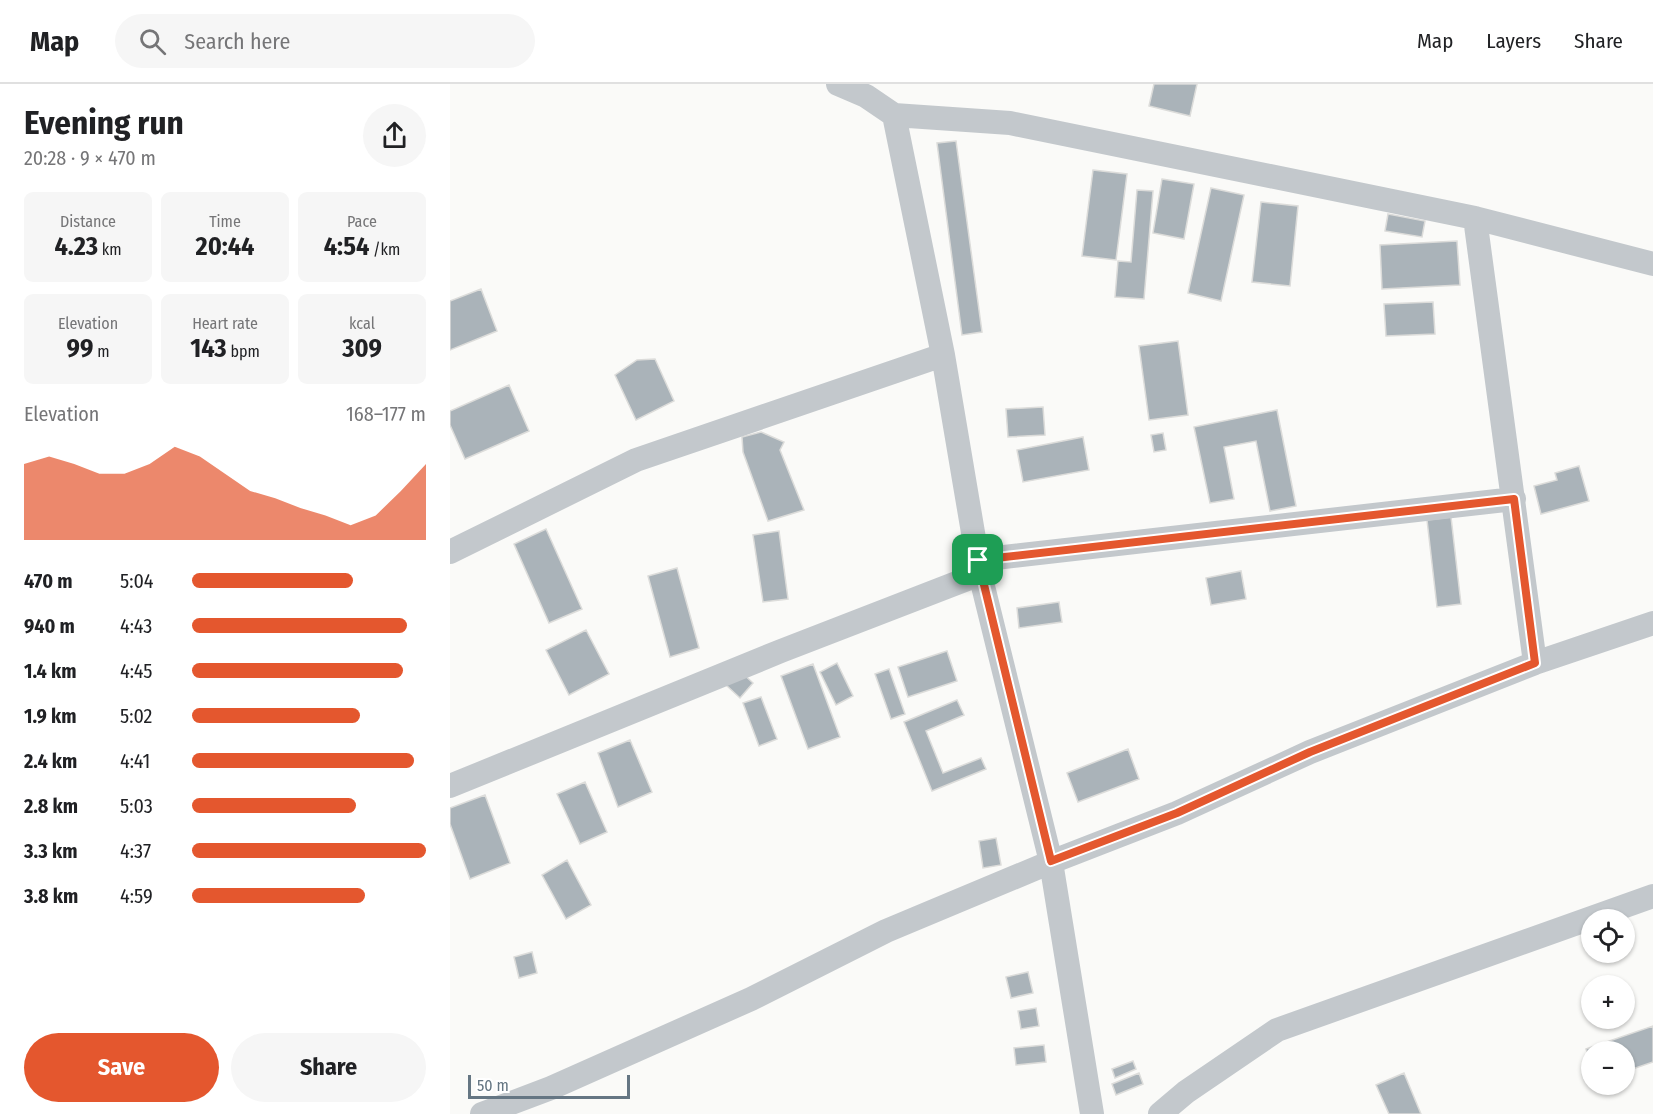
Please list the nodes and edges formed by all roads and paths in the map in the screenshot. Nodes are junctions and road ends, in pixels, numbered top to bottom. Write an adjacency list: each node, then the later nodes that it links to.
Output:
1 (838, 84): 2 (street)
2 (869, 90): 3 (street)
3 (894, 116): 4 (street); 6 (street)
4 (1475, 218): 5 (street); 7 (street)
5 (1653, 264)
6 (943, 355): 8 (street); 9 (street)
7 (1514, 499): 9 (street); 11 (street)
8 (450, 552)
9 (979, 567): 12 (street); 13 (street)
10 (1653, 623): 11 (street)
11 (1535, 663): 13 (street)
12 (450, 786)
13 (1051, 861): 15 (street); 16 (street)
14 (1653, 896): 17 (street)
15 (482, 1114)
16 (1092, 1114)
17 (1160, 1114)

